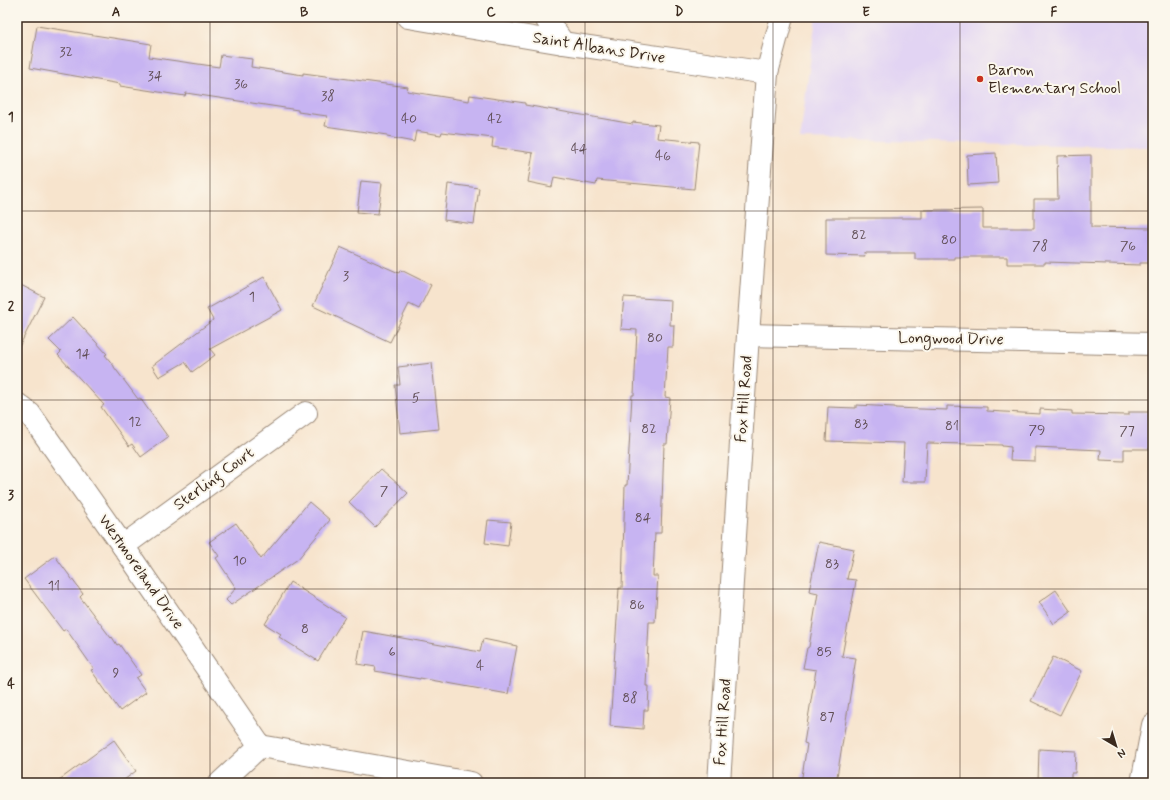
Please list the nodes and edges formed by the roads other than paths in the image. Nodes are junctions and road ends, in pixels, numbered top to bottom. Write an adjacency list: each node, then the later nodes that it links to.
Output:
1 (408, 17): 4 (street, Saint Albans Drive)
2 (544, 17): 4 (street)
3 (782, 17): 5 (street, Fox Hill Road)
4 (563, 43): 5 (street, Saint Albans Drive)
5 (767, 73): 6 (street, Fox Hill Road)
6 (748, 335): 7 (street, Longwood Drive); 15 (street, Fox Hill Road)
7 (1153, 344)
8 (17, 404): 10 (street, Westmoreland Drive)
9 (306, 413): 10 (street, Sterling Court)
10 (123, 546): 12 (street, Westmoreland Drive)
11 (1153, 725): 16 (street)
12 (260, 746): 13 (street); 14 (street)
13 (220, 783)
14 (471, 783)
15 (719, 783)
16 (1142, 783)

